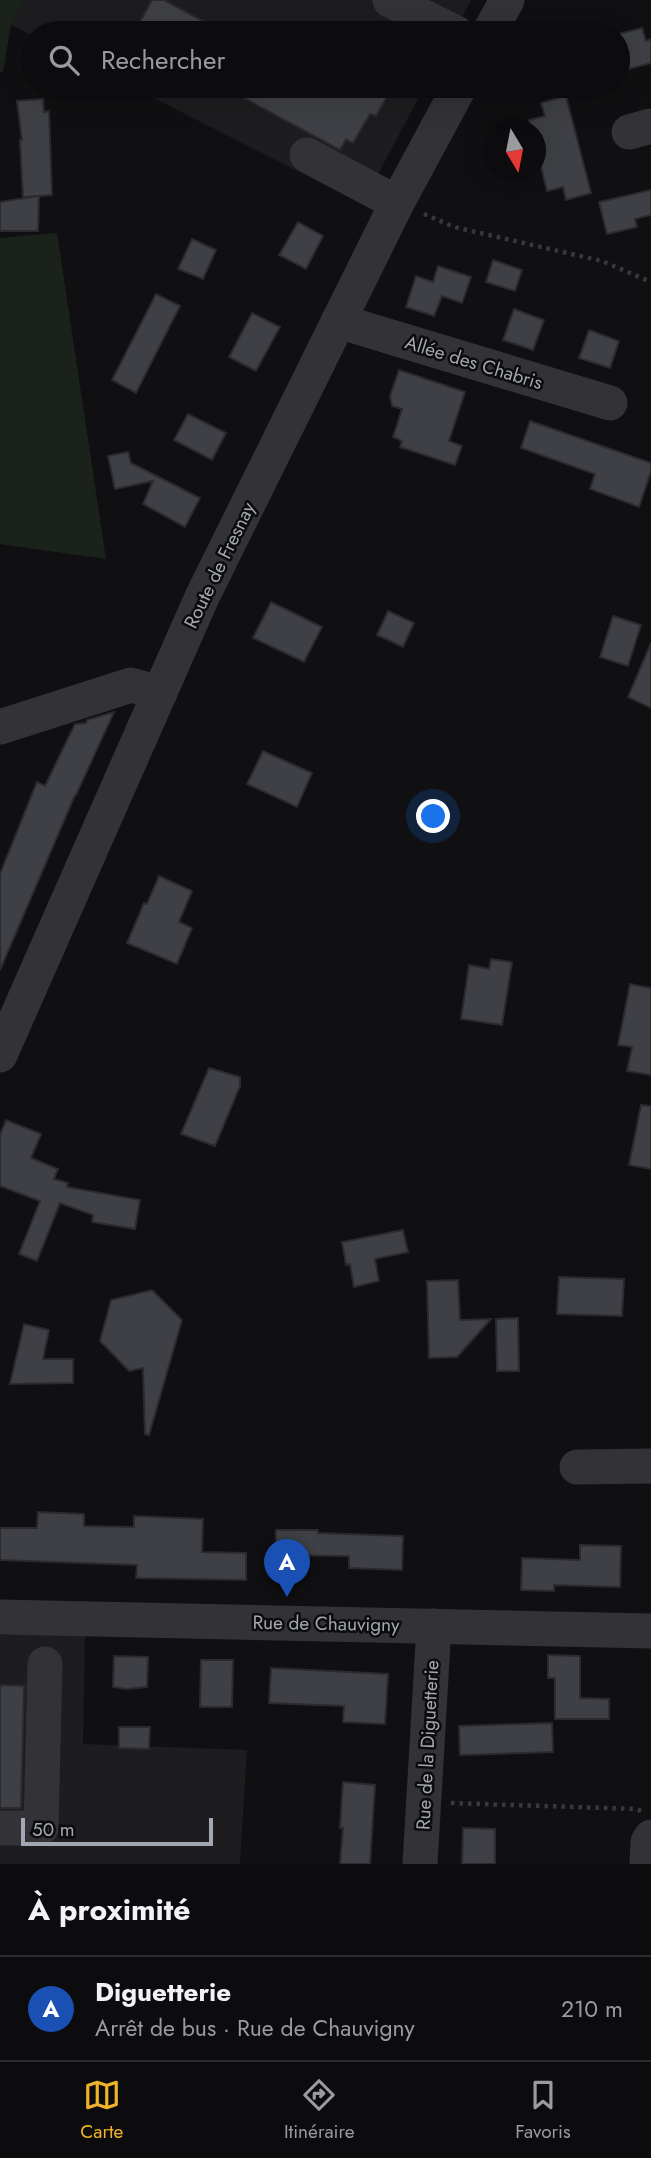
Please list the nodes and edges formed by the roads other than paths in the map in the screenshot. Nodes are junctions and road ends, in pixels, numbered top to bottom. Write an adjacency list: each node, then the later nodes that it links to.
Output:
1 (507, 0): 4 (street)
2 (404, 3): 3 (street)
3 (435, 21)
4 (496, 21)
5 (454, 98): 7 (street, Route de Fresnay)
6 (307, 155): 7 (street)
7 (397, 203): 8 (street, Route de Fresnay)
8 (338, 321): 9 (street, Allée des Chabris); 10 (street, Route de Fresnay)
9 (610, 403)
10 (160, 692): 11 (street); 12 (street, Route de Fresnay)
11 (0, 727)
12 (0, 1055)
13 (651, 1466): 14 (street)
14 (577, 1467)
15 (0, 1617): 16 (street, Rue de Chauvigny)
16 (434, 1626): 17 (street, Rue de Chauvigny); 21 (street, Rue de la Diguetterie)
17 (651, 1631)
18 (45, 1664): 20 (street)
19 (647, 1825): 22 (street)
20 (0, 1828)
21 (420, 1864)
22 (647, 1864)

